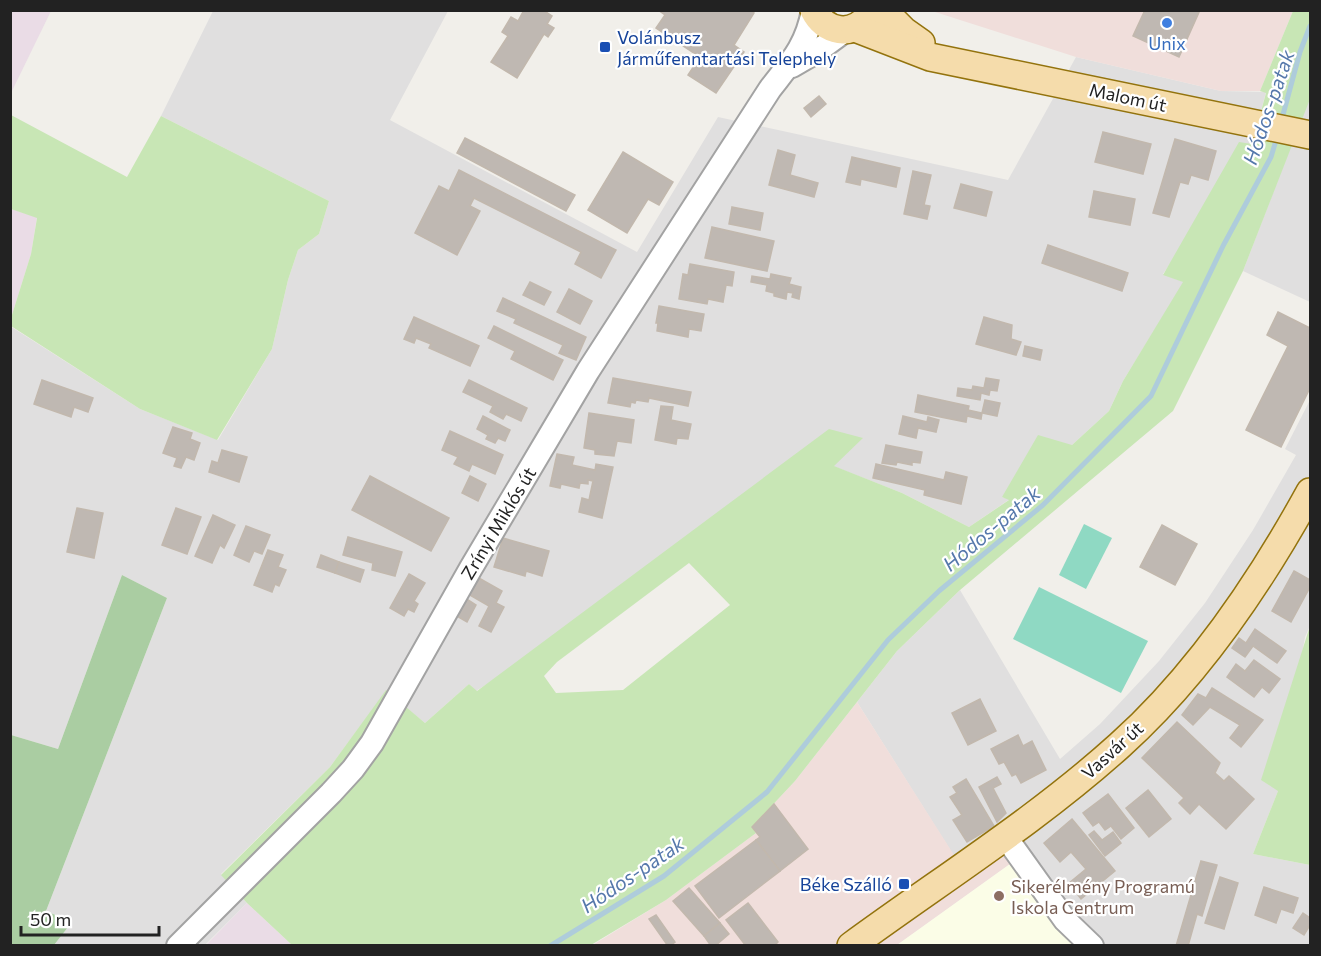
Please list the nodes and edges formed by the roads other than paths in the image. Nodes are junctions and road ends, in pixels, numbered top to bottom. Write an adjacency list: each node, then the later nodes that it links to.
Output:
1 (814, 10): 3 (main road, Malom út); 5 (street, Zrínyi Miklós út)
2 (883, 10): 4 (main road, Malom út)
3 (857, 23): 4 (main road, Malom út); 5 (street, Zrínyi Miklós út)
4 (946, 60): 6 (main road, Malom út)
5 (783, 72): 9 (street, Zrínyi Miklós út)
6 (1307, 134)
7 (1311, 492): 8 (main road, Vasvár út)
8 (1005, 836): 10 (main road, Vasvár út); 11 (street)
9 (178, 945)
10 (851, 945)
11 (1092, 945)

